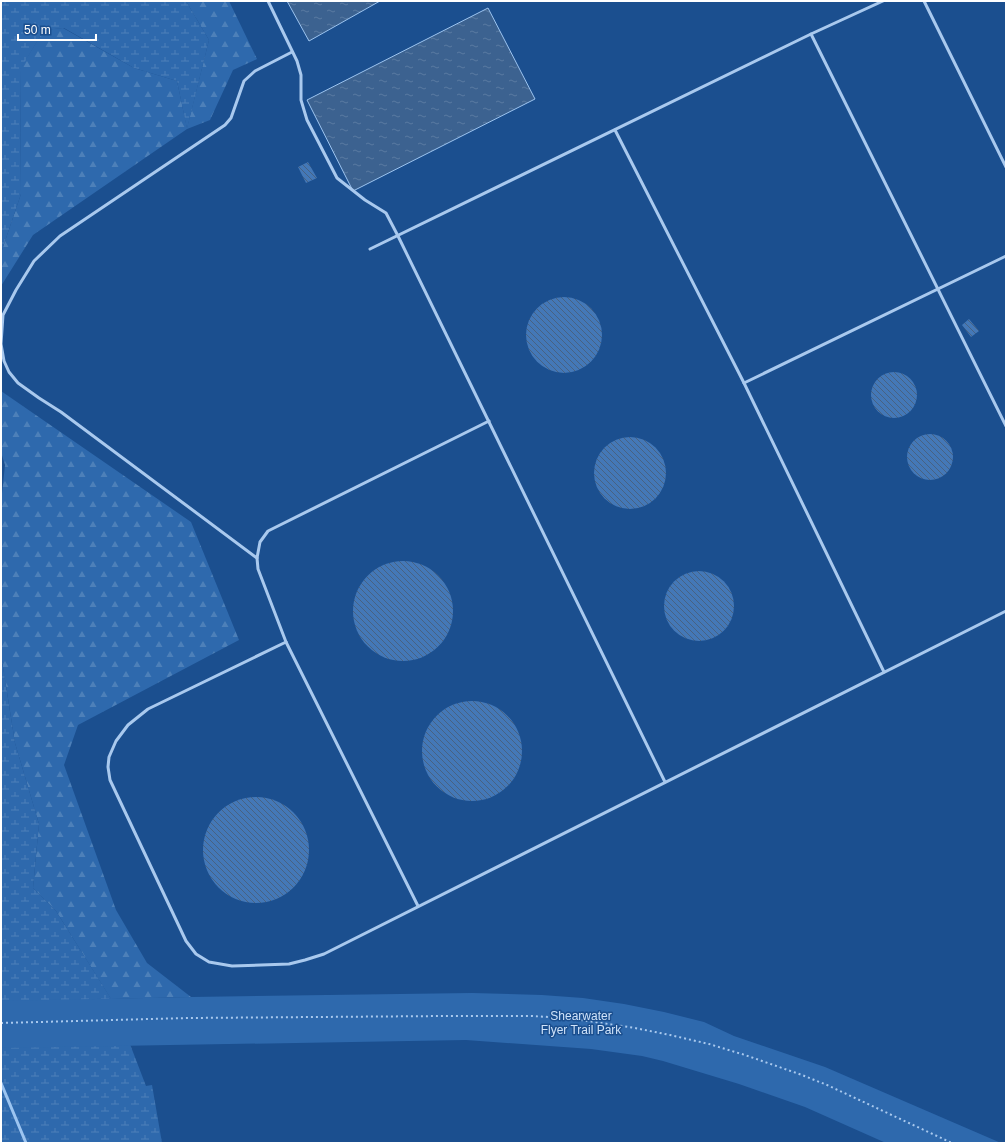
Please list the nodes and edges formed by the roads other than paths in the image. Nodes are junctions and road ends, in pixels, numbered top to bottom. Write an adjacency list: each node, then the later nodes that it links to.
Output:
1 (268, 1): 5 (lane)
2 (883, 1): 4 (lane)
3 (924, 1): 7 (lane)
4 (811, 34): 6 (lane); 11 (lane)
5 (292, 52): 8 (lane); 15 (lane)
6 (615, 130): 8 (lane); 12 (lane)
7 (1006, 167)
8 (398, 236): 9 (lane); 13 (lane)
9 (370, 249)
10 (1006, 256): 11 (lane)
11 (937, 289): 12 (lane); 14 (lane)
12 (744, 383): 18 (lane)
13 (489, 421): 15 (lane); 19 (lane)
14 (1006, 426)
15 (257, 558): 17 (lane)
16 (1006, 611): 18 (lane)
17 (286, 642): 20 (lane); 20 (lane)
18 (884, 672): 19 (lane)
19 (665, 782): 20 (lane)
20 (418, 906)

